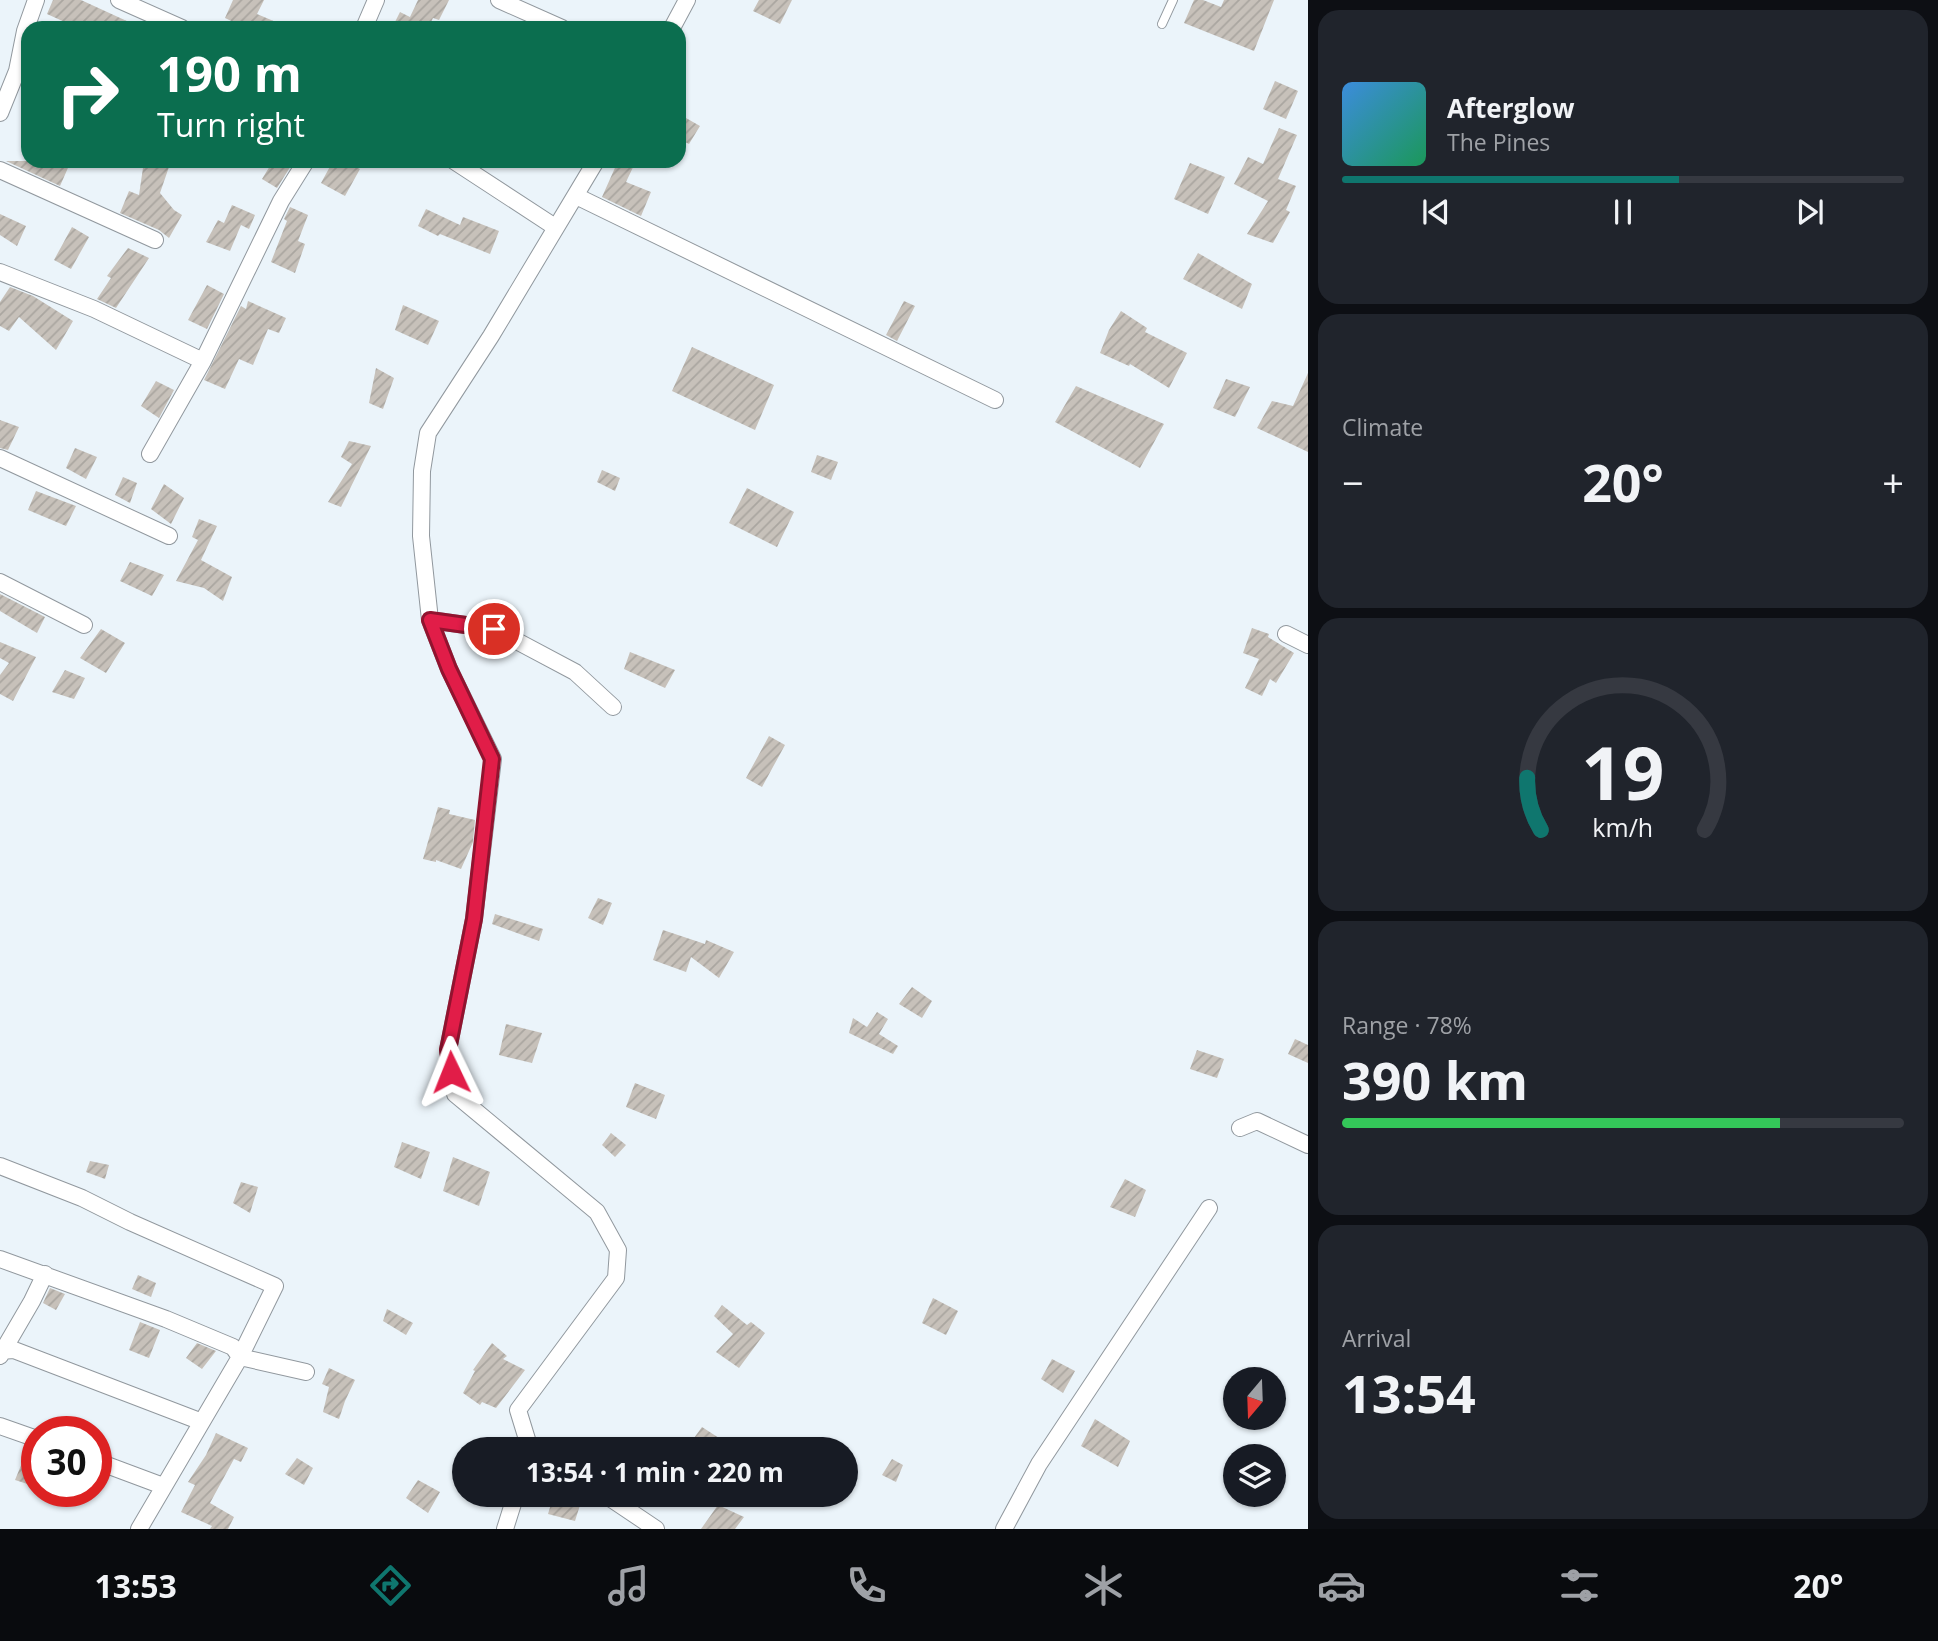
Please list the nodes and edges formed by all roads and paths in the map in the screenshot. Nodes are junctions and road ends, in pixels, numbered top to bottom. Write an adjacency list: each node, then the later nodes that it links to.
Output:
1 (36, 0): 7 (street)
2 (119, 0): 8 (street)
3 (376, 0): 9 (street)
4 (499, 0): 10 (street)
5 (687, 0): 11 (street)
6 (1173, 0): 12 (lane)
7 (29, 21)
8 (166, 21)
9 (367, 21)
10 (546, 21)
11 (676, 21)
12 (1162, 24)
13 (21, 51): 14 (street)
14 (0, 113)
15 (302, 168): 23 (street)
16 (465, 168): 20 (street)
17 (592, 168): 19 (street)
18 (0, 170): 21 (street)
19 (576, 196): 20 (street); 24 (street)
20 (555, 228): 29 (street)
21 (155, 240)
22 (0, 272): 23 (street)
23 (203, 361): 25 (street)
24 (995, 400)
25 (150, 454)
26 (0, 458): 27 (street)
27 (169, 536)
28 (0, 582): 30 (street)
29 (430, 620): 33 (street); 46 (street)
30 (84, 625)
31 (1286, 634): 32 (street)
32 (1308, 645)
33 (614, 707)
34 (1240, 1128): 35 (street)
35 (1308, 1145)
36 (0, 1166): 41 (street)
37 (1209, 1208): 54 (street)
38 (0, 1259): 39 (street)
39 (45, 1274): 40 (street); 41 (street)
40 (1, 1353): 43 (street)
41 (240, 1357): 42 (street); 43 (street)
42 (306, 1372)
43 (202, 1422): 48 (street)
44 (0, 1426): 45 (street)
45 (21, 1433)
46 (526, 1437)
47 (112, 1467): 48 (street)
48 (163, 1486): 51 (street)
49 (512, 1507): 52 (street)
50 (623, 1507): 53 (street)
51 (139, 1529)
52 (505, 1529)
53 (656, 1529)
54 (1004, 1529)

